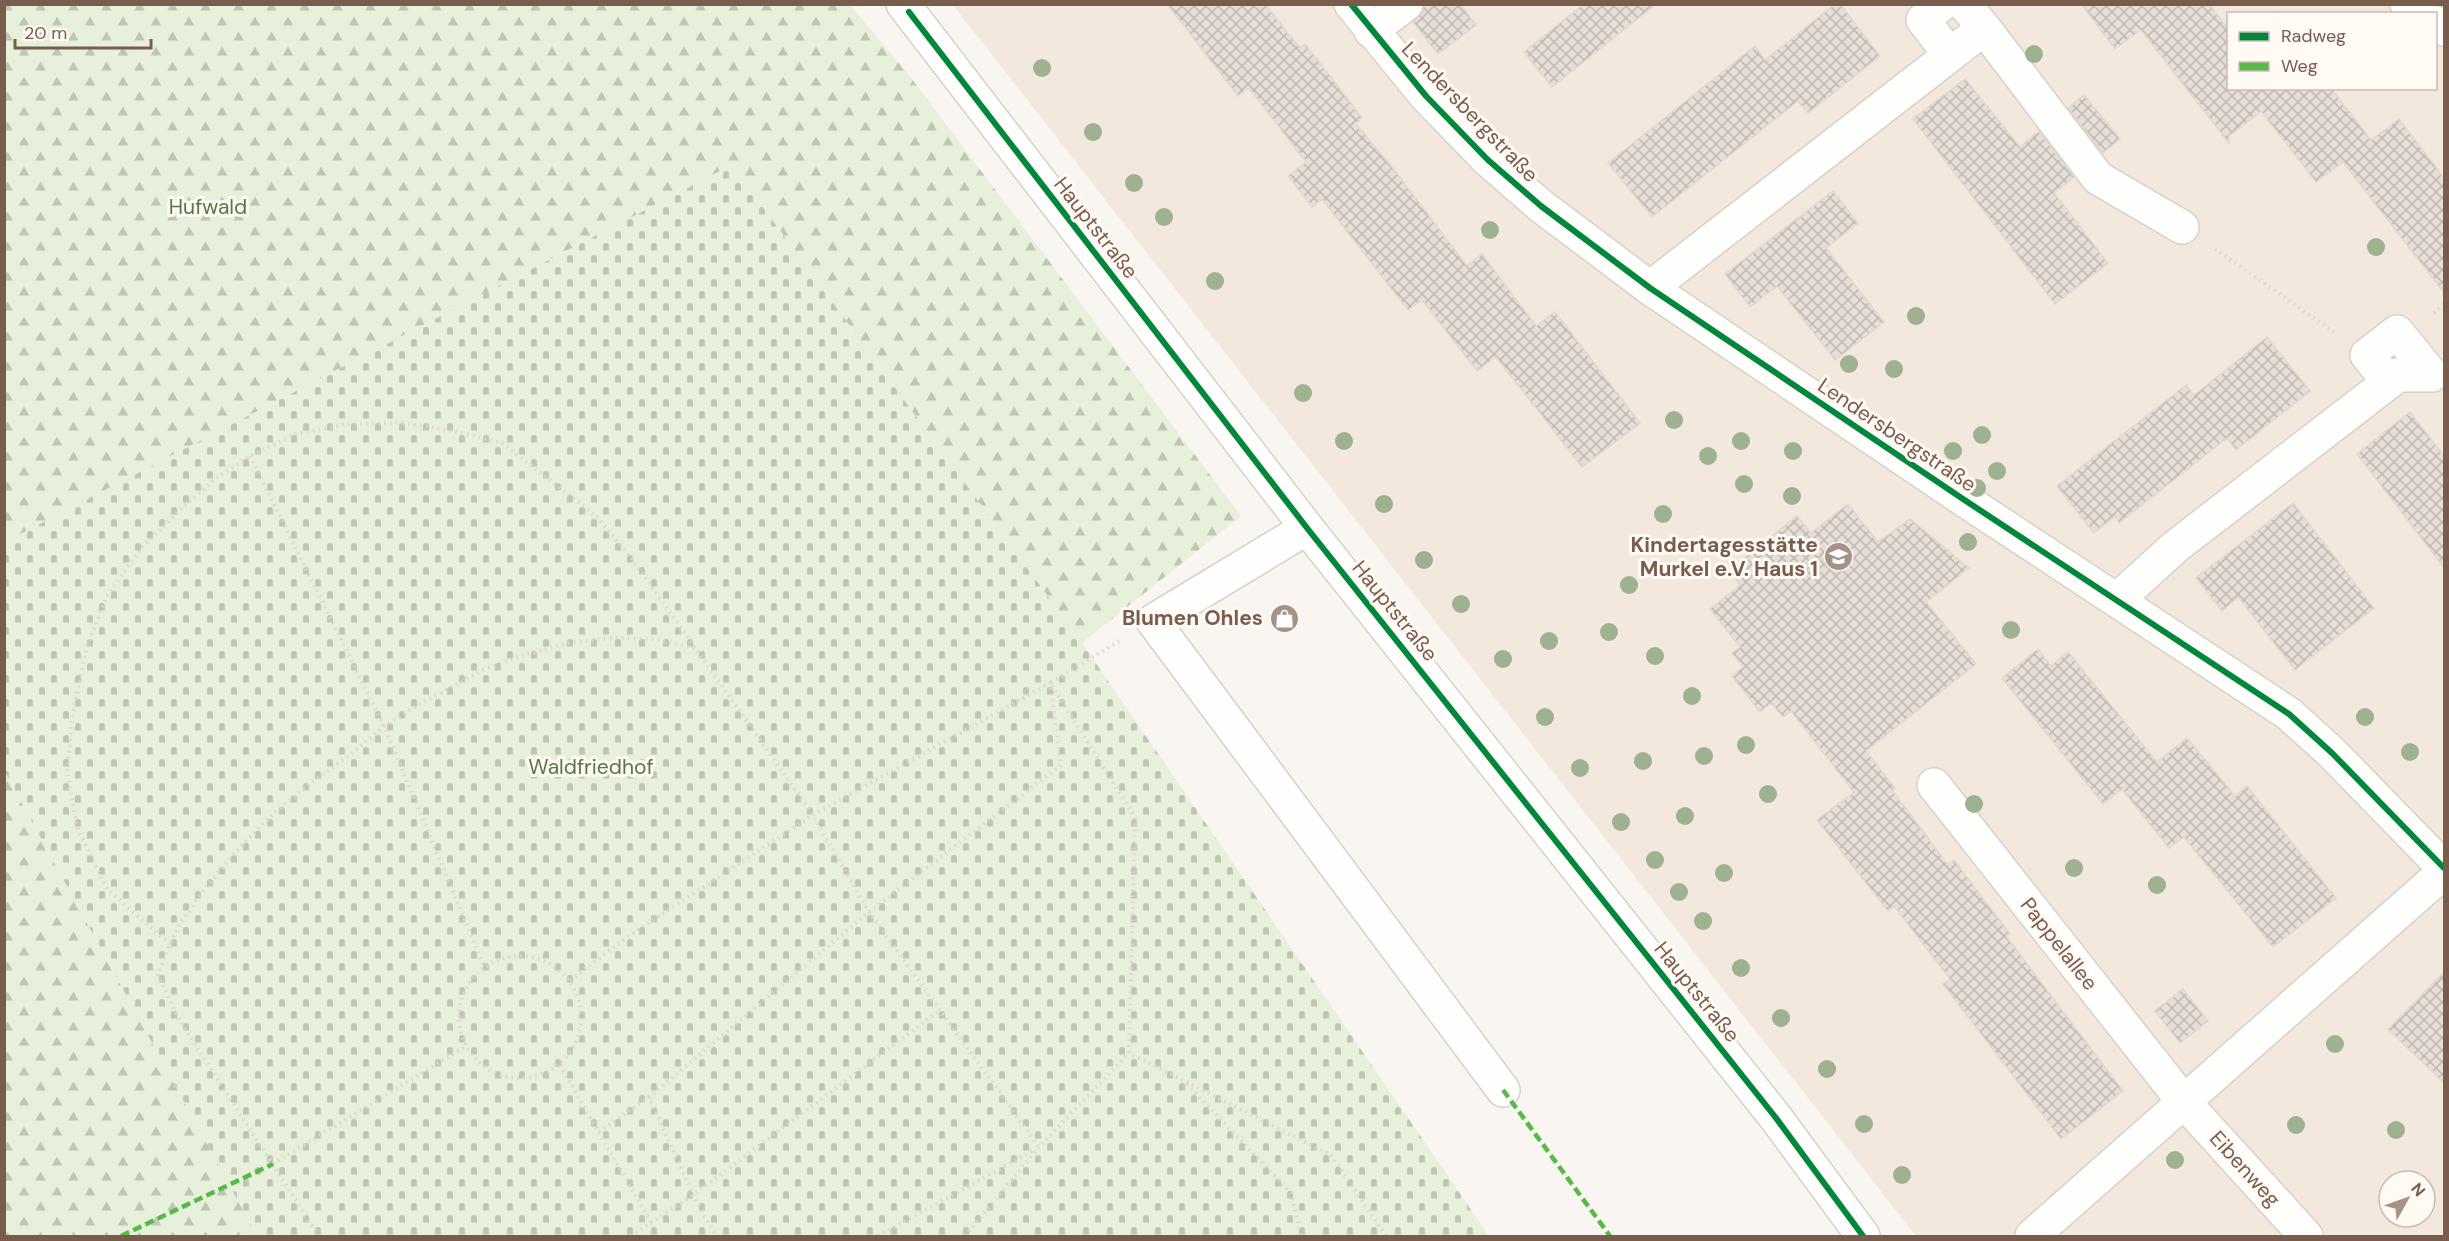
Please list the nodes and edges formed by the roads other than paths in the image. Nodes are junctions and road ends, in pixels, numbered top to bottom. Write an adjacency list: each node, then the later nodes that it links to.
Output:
1 (1351, 4): 6 (street, Lendersbergstraße)
2 (1406, 4): 6 (street, Lendersbergstraße)
3 (1942, 4): 7 (street)
4 (910, 7): 12 (street, Hauptstraße)
5 (1974, 16): 7 (street); 8 (street)
6 (1371, 31): 9 (street, Lendersbergstraße)
7 (1950, 55): 9 (street)
8 (2182, 227)
9 (1650, 288): 13 (street, Lendersbergstraße)
10 (2389, 382): 11 (street); 11 (street); 13 (street)
11 (2438, 384)
12 (1307, 528): 16 (street); 18 (street, Hauptstraße)
13 (2118, 599): 15 (street, Lendersbergstraße)
14 (1934, 785): 17 (street, Pappelallee)
15 (2445, 870): 17 (street)
16 (1503, 1090)
17 (2184, 1102): 19 (street); 20 (street, Eibenweg)
18 (1863, 1236)
19 (2032, 1236)
20 (2306, 1236)

